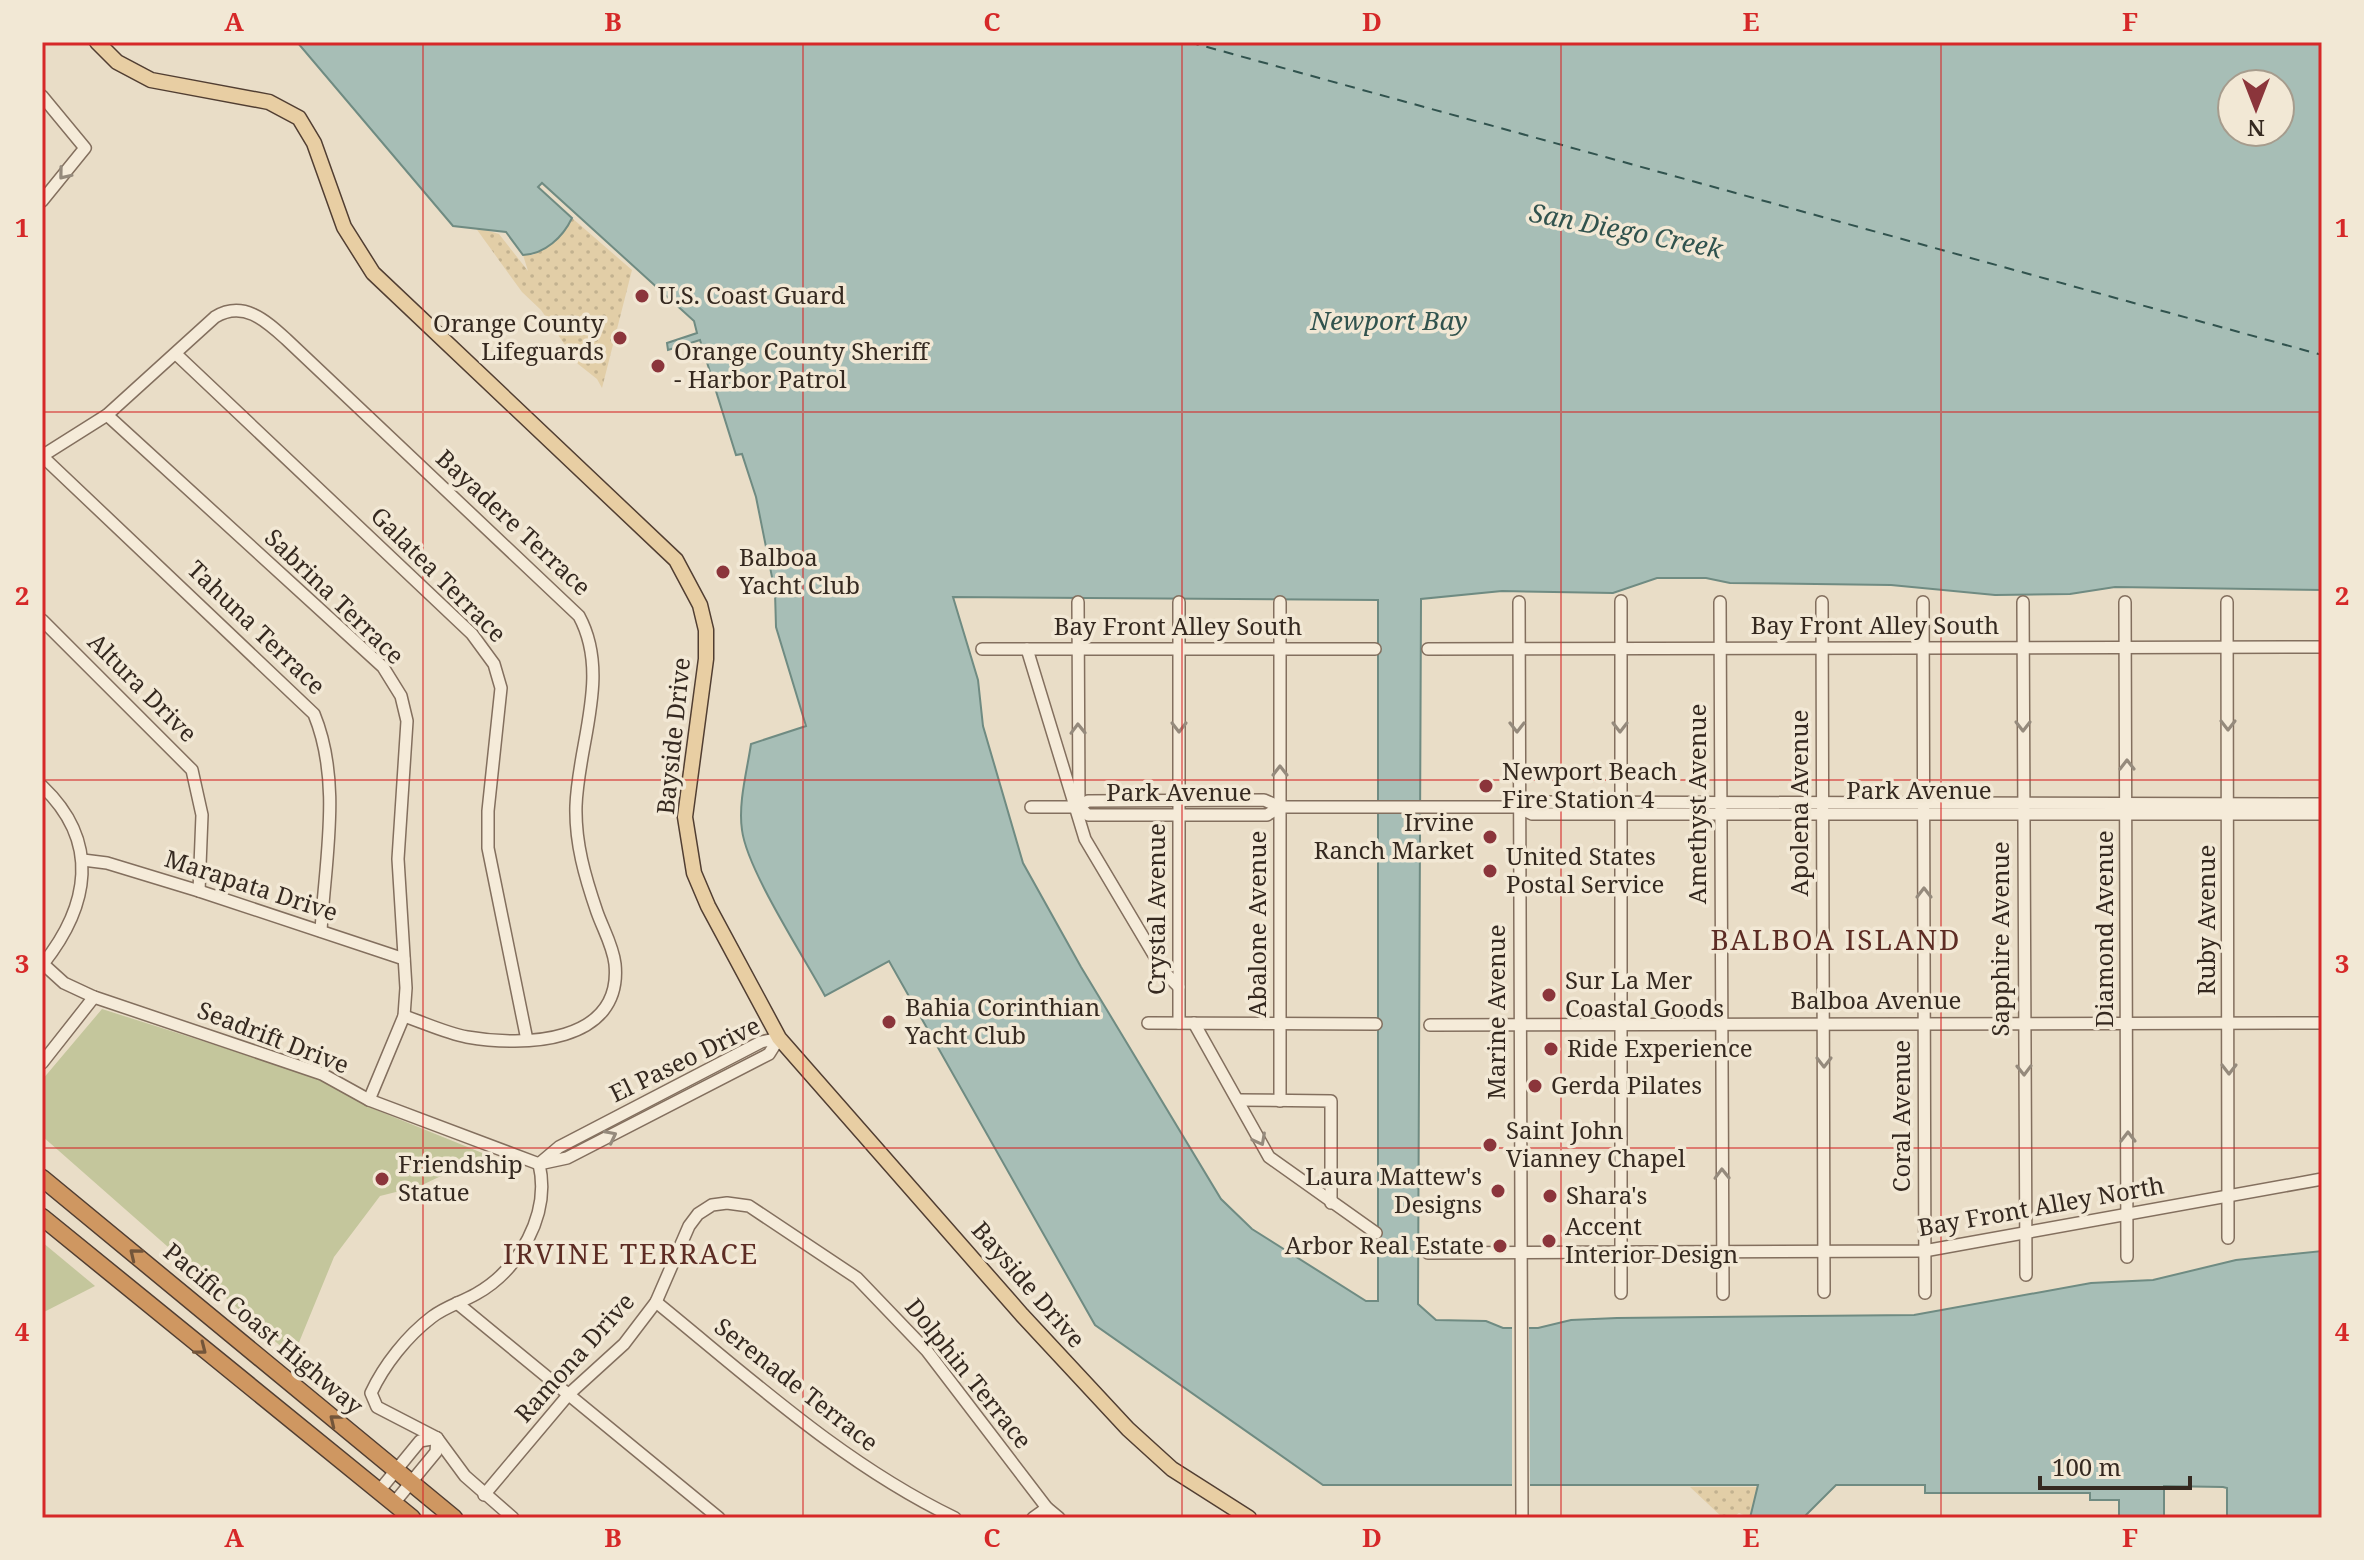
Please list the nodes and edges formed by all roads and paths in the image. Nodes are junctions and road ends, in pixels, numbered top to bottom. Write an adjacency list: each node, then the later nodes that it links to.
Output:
1 (97, 42): 74 (main road, Bayside Drive)
2 (42, 96): 3 (street, one-way to 3)
3 (42, 201)
4 (176, 354): 5 (street); 75 (street, Galatea Terrace); 75 (street, Bayadere Terrace)
5 (107, 415): 6 (street); 54 (street, Sabrina Terrace)
6 (42, 456): 53 (street, Tahuna Terrace)
7 (1621, 601): 33 (street)
8 (1078, 602): 28 (street)
9 (1179, 602): 29 (street, Crystal Avenue)
10 (1280, 602): 22 (street, Abalone Avenue)
11 (1519, 602): 32 (street, Marine Avenue)
12 (1720, 602): 34 (street, Amethyst Avenue)
13 (1822, 602): 23 (street, Apolena Avenue)
14 (1923, 602): 24 (street, Coral Avenue)
15 (2023, 602): 25 (street, Sapphire Avenue)
16 (2125, 602): 19 (street, Diamond Avenue)
17 (2227, 602): 20 (street, Ruby Avenue)
18 (42, 620): 52 (street, Altura Drive)
19 (2126, 647): 20 (street, Bay Front Alley South); 25 (street, Bay Front Alley South); 44 (street, Diamond Avenue, one-way to 19)
20 (2228, 647): 21 (street, Bay Front Alley South); 45 (street, Ruby Avenue, one-way to 45)
21 (2322, 647)
22 (1281, 648): 29 (street, Bay Front Alley South); 30 (street, Bay Front Alley South); 40 (street, Abalone Avenue, one-way to 22)
23 (1822, 648): 24 (street, Bay Front Alley South); 34 (street, Bay Front Alley South); 48 (street, Apolena Avenue)
24 (1923, 648): 25 (street, Bay Front Alley South); 42 (street, Coral Avenue)
25 (2023, 648): 43 (street, Sapphire Avenue, one-way to 43)
26 (982, 649): 27 (street, Bay Front Alley South)
27 (1027, 649): 28 (street, Bay Front Alley South); 39 (street)
28 (1078, 649): 29 (street, Bay Front Alley South); 39 (street, one-way to 28)
29 (1179, 649): 36 (street, Crystal Avenue, one-way to 36)
30 (1375, 649)
31 (1428, 649): 32 (street, Bay Front Alley South)
32 (1517, 649): 33 (street, Bay Front Alley South); 41 (street, Marine Avenue, one-way to 41)
33 (1620, 649): 34 (street, Bay Front Alley South); 46 (street, one-way to 46)
34 (1720, 649): 47 (street, Amethyst Avenue)
35 (42, 786): 51 (street)
36 (1178, 799): 39 (street, Park Avenue); 40 (street, Park Avenue); 49 (street, Crystal Avenue)
37 (2322, 804): 45 (street, Park Avenue)
38 (1031, 807): 39 (street, Park Avenue)
39 (1077, 807): 49 (street, Park Avenue); 56 (street)
40 (1280, 807): 41 (street, Park Avenue); 49 (street, Park Avenue); 69 (street, Abalone Avenue)
41 (1517, 807): 46 (street, Park Avenue); 71 (street, Marine Avenue)
42 (1923, 807): 43 (street, Park Avenue); 48 (street, Park Avenue); 64 (street, Coral Avenue, one-way to 42)
43 (2023, 807): 44 (street, Park Avenue); 65 (street, Sapphire Avenue)
44 (2127, 807): 45 (street, Park Avenue); 66 (street, Diamond Avenue)
45 (2228, 807): 50 (street, Park Avenue); 67 (street, Ruby Avenue)
46 (1621, 808): 47 (street, Park Avenue); 72 (street)
47 (1721, 808): 48 (street, Park Avenue); 62 (street, Amethyst Avenue)
48 (1822, 808): 63 (street, Apolena Avenue)
49 (1178, 814): 56 (street, Crystal Avenue)
50 (2322, 814)
51 (83, 860): 52 (street, Marapata Drive); 55 (street)
52 (199, 891): 53 (street, Marapata Drive)
53 (321, 931): 54 (street, Marapata Drive)
54 (404, 959): 58 (street, Sabrina Terrace)
55 (43, 963): 57 (street, Seadrift Drive)
56 (1179, 987): 60 (street, Crystal Avenue)
57 (94, 997): 76 (street); 77 (street, Seadrift Drive)
58 (404, 1016): 75 (street, Bayadere Terrace); 77 (street, Sabrina Terrace)
59 (1148, 1023): 60 (street)
60 (1179, 1023): 61 (street)
61 (1194, 1023): 69 (street); 78 (street)
62 (1720, 1023): 63 (street, Balboa Avenue); 72 (street, Balboa Avenue); 93 (street, Amethyst Avenue, one-way to 62)
63 (1824, 1023): 64 (street, Balboa Avenue); 94 (street, Apolena Avenue, one-way to 94)
64 (1924, 1023): 65 (street, Balboa Avenue); 91 (street, Coral Avenue)
65 (2023, 1023): 66 (street, Balboa Avenue); 89 (street, Sapphire Avenue, one-way to 89)
66 (2127, 1023): 67 (street, Balboa Avenue); 86 (street, Diamond Avenue, one-way to 66)
67 (2229, 1023): 68 (street, Balboa Avenue); 83 (street, Ruby Avenue, one-way to 83)
68 (2322, 1023)
69 (1280, 1024): 70 (street); 79 (street, Abalone Avenue)
70 (1376, 1024)
71 (1519, 1024): 72 (street, Balboa Avenue); 73 (street, Balboa Avenue); 96 (street, Marine Avenue)
72 (1621, 1024): 92 (street)
73 (1430, 1025)
74 (779, 1038): 80 (street, El Paseo Drive); 120 (main road, Bayside Drive)
75 (527, 1040)
76 (42, 1063)
77 (369, 1100): 80 (street, Seadrift Drive)
78 (1239, 1100): 79 (street); 84 (street, one-way to 84)
79 (1280, 1101): 84 (street)
80 (539, 1164): 104 (street)
81 (42, 1178): 107 (highway, Pacific Coast Highway, one-way to 81)
82 (2322, 1179): 83 (street, Bay Front Alley North)
83 (2229, 1196): 86 (street, Bay Front Alley North); 90 (street, Ruby Avenue)
84 (1331, 1203): 88 (street)
85 (712, 1205): 103 (street, Ramona Drive); 112 (street, Dolphin Terrace)
86 (2128, 1215): 89 (street, Bay Front Alley North); 97 (street, Diamond Avenue)
87 (46, 1223): 109 (highway, one-way to 109)
88 (1376, 1233)
89 (2027, 1233): 91 (street, Bay Front Alley North); 98 (street, Sapphire Avenue)
90 (2228, 1238)
91 (1924, 1251): 94 (street, Bay Front Alley North); 101 (street, Coral Avenue)
92 (1621, 1252): 93 (street, Bay Front Alley North); 96 (street, Bay Front Alley North); 100 (street)
93 (1723, 1252): 94 (street, Bay Front Alley North); 102 (street, Amethyst Avenue)
94 (1823, 1252): 99 (street, Apolena Avenue)
95 (1428, 1253): 96 (street, Bay Front Alley North)
96 (1521, 1253): 121 (street, Marine Avenue)
97 (2127, 1257)
98 (2026, 1275)
99 (1824, 1292)
100 (1621, 1293)
101 (1925, 1293)
102 (1723, 1294)
103 (656, 1302): 105 (street, Ramona Drive); 117 (street, Serenade Terrace)
104 (457, 1303): 105 (street); 106 (street)
105 (569, 1394): 110 (street, Ramona Drive); 116 (street)
106 (437, 1438): 107 (street); 108 (street); 110 (street)
107 (396, 1469): 108 (highway, Pacific Coast Highway); 109 (street)
108 (412, 1482): 111 (street); 114 (highway, Pacific Coast Highway)
109 (379, 1491): 111 (highway)
110 (484, 1495): 115 (street)
111 (394, 1503): 113 (highway)
112 (1047, 1508): 118 (street); 119 (street, Dolphin Terrace)
113 (412, 1518)
114 (454, 1518)
115 (513, 1518)
116 (719, 1518)
117 (955, 1518)
118 (1033, 1518)
119 (1059, 1518)
120 (1249, 1518)
121 (1522, 1518)

